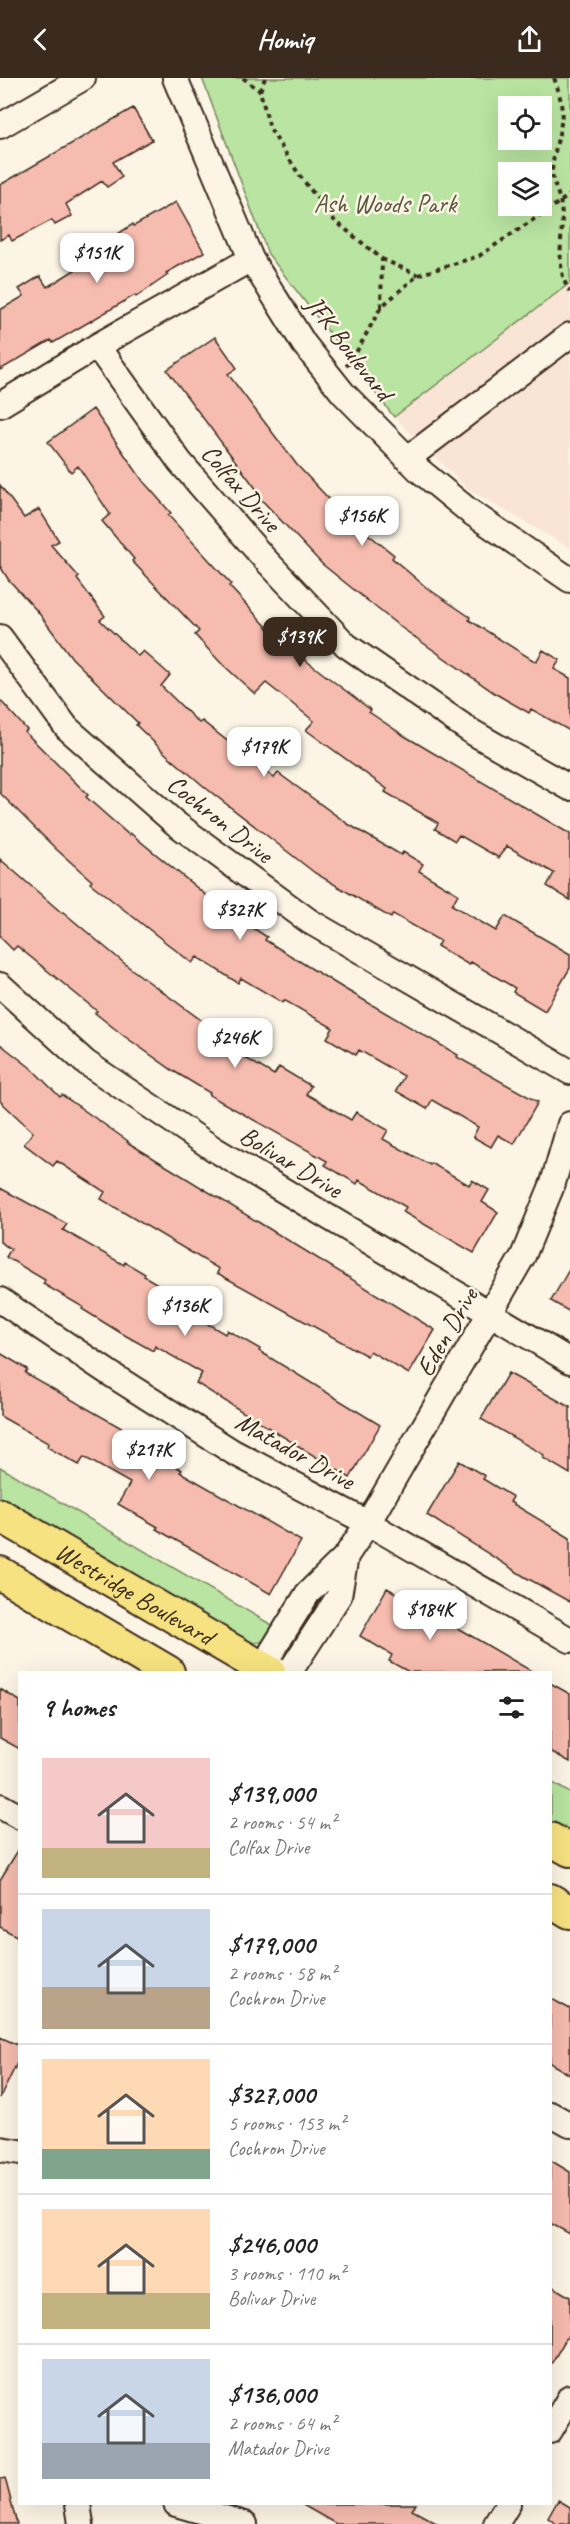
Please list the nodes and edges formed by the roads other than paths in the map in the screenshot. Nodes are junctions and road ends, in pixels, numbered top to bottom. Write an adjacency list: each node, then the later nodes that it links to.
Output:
1 (83, 78): 3 (street)
2 (175, 78): 4 (street, JFK Boulevard)
3 (0, 126)
4 (251, 260): 6 (street); 8 (street, JFK Boulevard)
5 (570, 335): 8 (street)
6 (97, 346): 7 (street); 11 (street, Colfax Drive)
7 (0, 405)
8 (407, 459): 9 (street, JFK Boulevard)
9 (570, 580)
10 (0, 637): 13 (street, Cochron Drive)
11 (570, 788)
12 (0, 985): 16 (street, Bolivar Drive)
13 (570, 1072)
14 (570, 1124): 16 (street, Eden Drive)
15 (0, 1300): 19 (street, Matador Drive)
16 (490, 1314): 17 (street, Bolivar Drive); 19 (street, Eden Drive)
17 (570, 1361)
18 (0, 1515): 24 (main road, Westridge Boulevard)
19 (368, 1523): 20 (street, Eden Drive); 22 (street, Matador Drive)
20 (346, 1556): 25 (street, Eden Drive); 26 (street, Eden Drive)
21 (0, 1573): 23 (main road, Westridge Boulevard)
22 (570, 1640)
23 (166, 1671)
24 (268, 1671)
25 (270, 1671)
26 (286, 1671)
27 (0, 1806): 28 (street)
28 (18, 1816)
29 (552, 1840): 30 (main road)
30 (570, 1850)
31 (552, 1901): 32 (main road)
32 (570, 1912)
33 (552, 2115): 34 (street)
34 (570, 2125)
35 (0, 2149): 36 (street)
36 (18, 2152)
37 (561, 2403): 38 (street)
38 (552, 2426)
39 (78, 2505): 42 (street)
40 (179, 2505): 43 (street)
41 (507, 2505): 44 (street)
42 (81, 2524)
43 (245, 2524)
44 (496, 2524)

